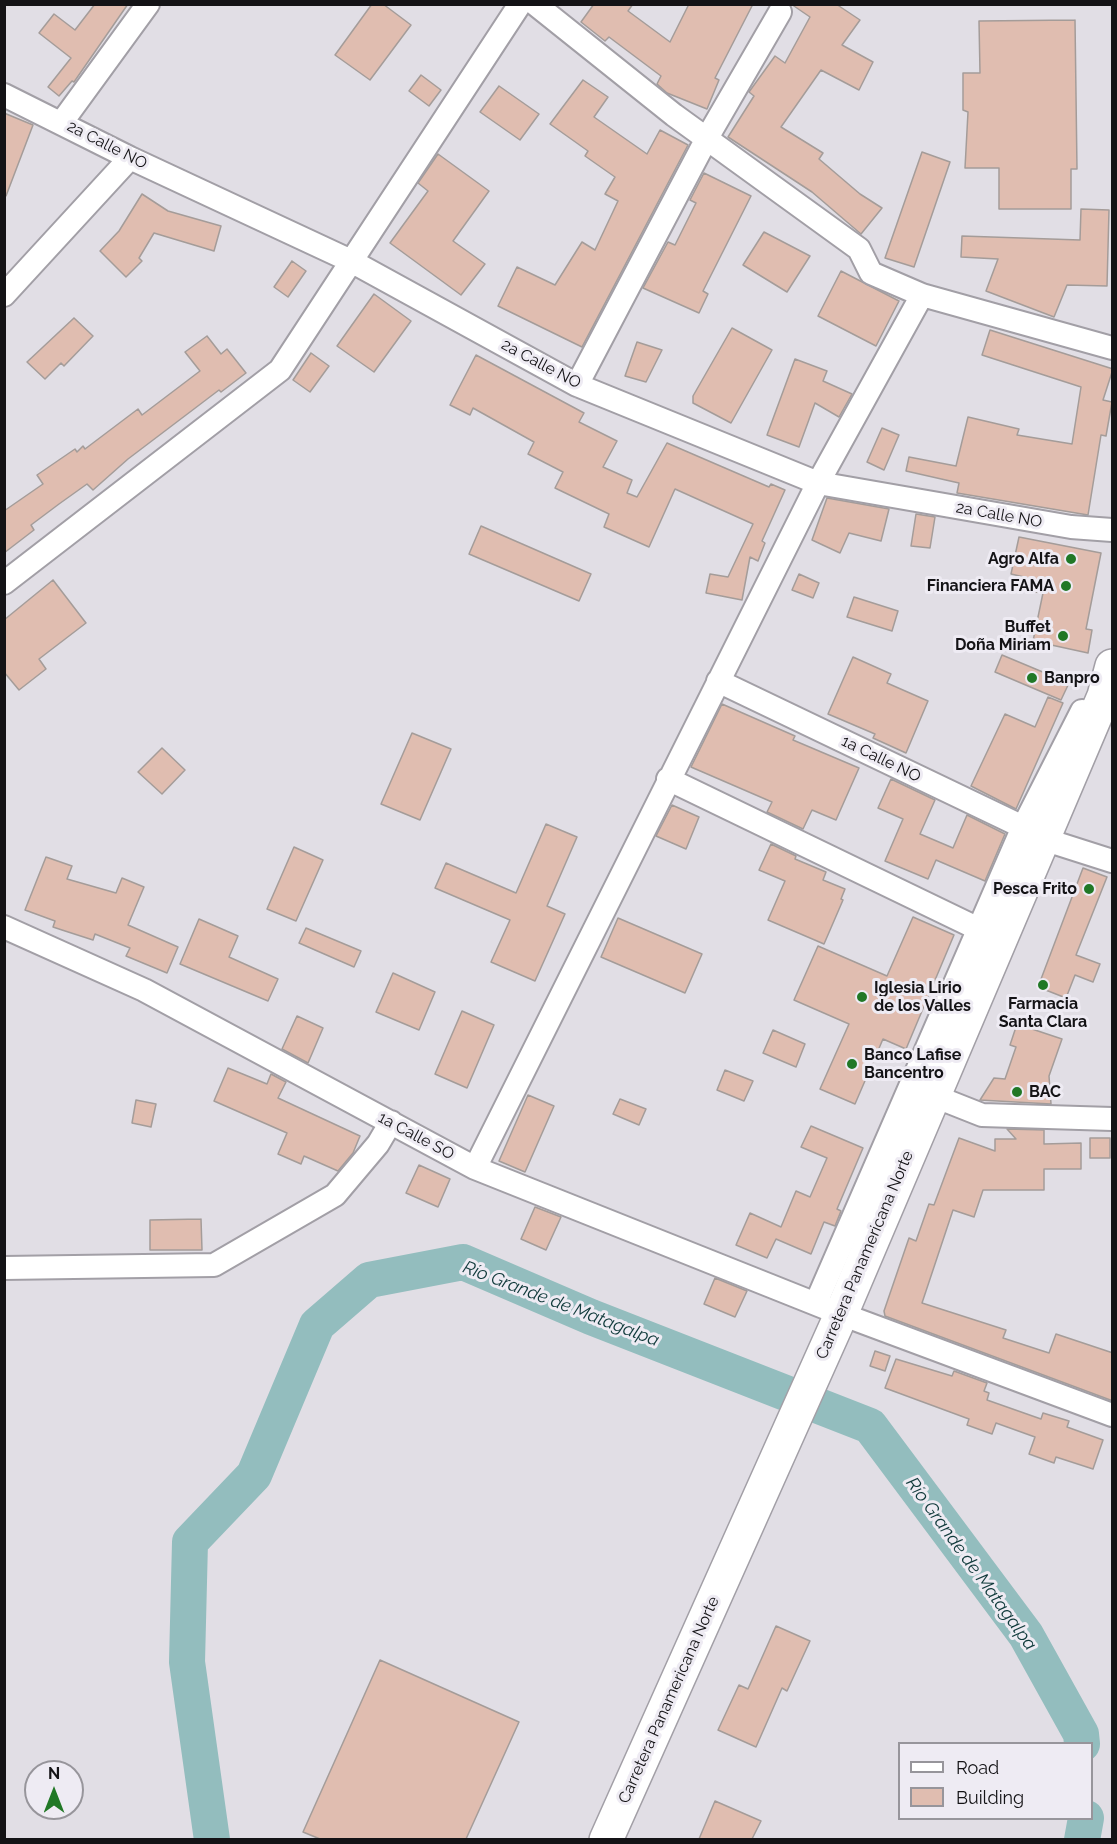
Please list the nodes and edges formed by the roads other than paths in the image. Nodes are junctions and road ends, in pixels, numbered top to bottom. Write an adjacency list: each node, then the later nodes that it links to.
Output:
1 (148, 4): 6 (street)
2 (520, 4): 9 (street)
3 (535, 4): 7 (street)
4 (780, 12): 7 (street)
5 (4, 95): 6 (street, 2a Calle NO)
6 (62, 122): 8 (street, 2a Calle NO)
7 (707, 138): 11 (street); 13 (street)
8 (130, 158): 9 (street, 2a Calle NO); 10 (street)
9 (351, 261): 13 (street, 2a Calle NO); 16 (street)
10 (4, 295)
11 (922, 295): 12 (street); 14 (street)
12 (1113, 348)
13 (577, 385): 14 (street, 2a Calle NO)
14 (819, 483): 15 (street, 2a Calle NO); 17 (street)
15 (1113, 530)
16 (4, 583)
17 (718, 681): 19 (street); 20 (street, 1a Calle NO)
18 (1108, 681): 20 (highway, Carretera Panamericana Norte)
19 (668, 779): 23 (street); 27 (street)
20 (1033, 833): 21 (street, 1a Calle NO); 23 (highway, Carretera Panamericana Norte)
21 (1113, 861)
22 (4, 927): 26 (street, 1a Calle SO)
23 (990, 934): 24 (highway, Carretera Panamericana Norte); 29 (street)
24 (934, 1096): 25 (street); 29 (highway, Carretera Panamericana Norte)
25 (1113, 1119)
26 (391, 1122): 27 (street, 1a Calle SO); 28 (street)
27 (475, 1168): 29 (street, 1a Calle SO)
28 (4, 1268)
29 (829, 1317): 30 (street, 1a Calle SO); 31 (highway, Carretera Panamericana Norte)
30 (1113, 1415)
31 (606, 1839)

